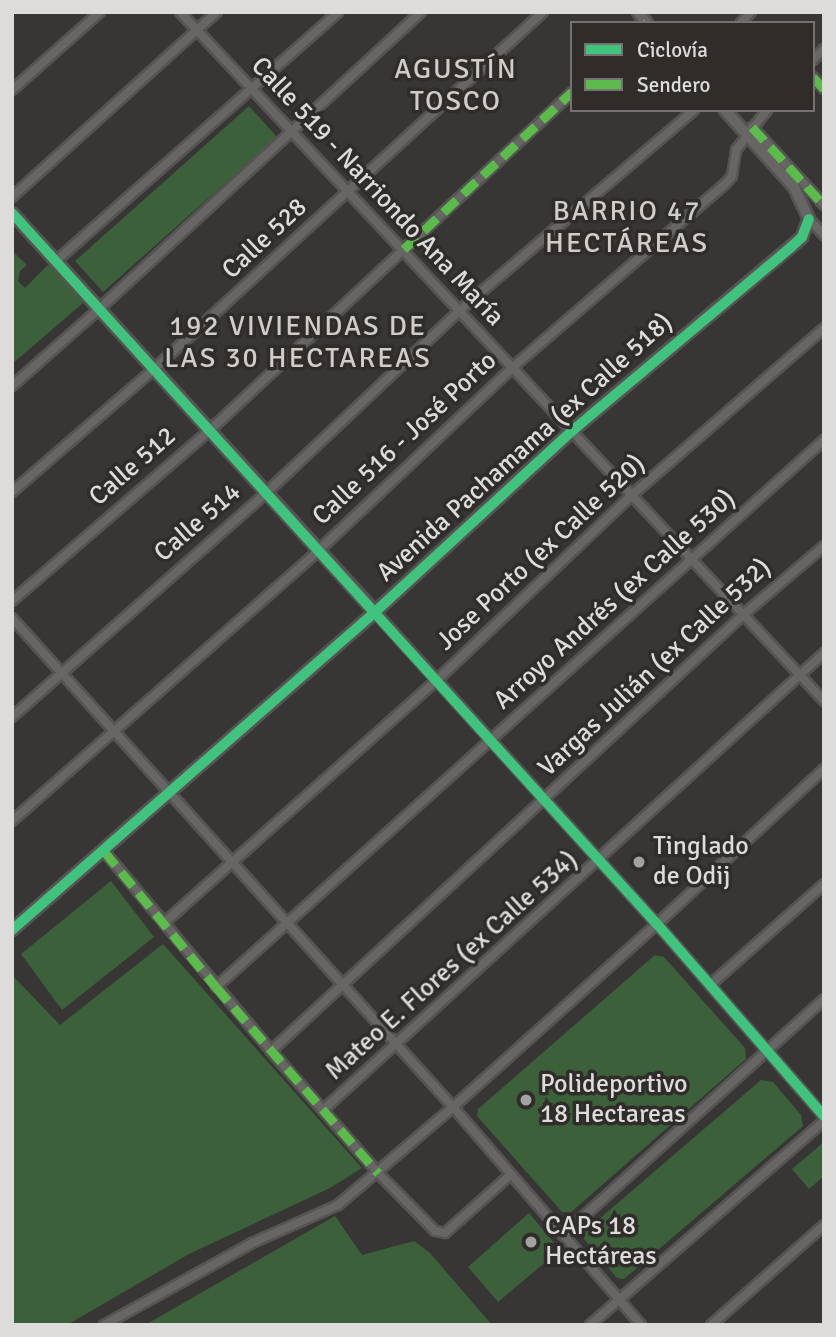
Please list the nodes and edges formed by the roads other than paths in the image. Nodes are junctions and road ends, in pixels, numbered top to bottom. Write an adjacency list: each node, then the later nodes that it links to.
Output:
1 (100, 12): 9 (street)
2 (180, 12): 7 (street, Calle 519 - Narriondo Ana María)
3 (217, 12): 7 (street)
4 (338, 12): 8 (street)
5 (421, 12): 14 (street)
6 (543, 12): 16 (street, Calle 528)
7 (197, 31): 8 (street, Calle 519 - Narriondo Ana María); 17 (street)
8 (252, 87): 14 (street, Calle 519 - Narriondo Ana María); 23 (street)
9 (12, 90)
10 (570, 94): 22 (street, Calle 512)
11 (692, 112): 25 (street, Calle 514)
12 (727, 112): 15 (street)
13 (765, 112): 15 (street)
14 (292, 131): 16 (street, Calle 519 - Narriondo Ana María); 24 (street)
15 (749, 131): 18 (street); 20 (street); 27 (street, Calle 516 - José Porto)
16 (349, 190): 22 (street, Calle 519 - Narriondo Ana María); 28 (street, Calle 528)
17 (12, 197)
18 (824, 205)
19 (12, 214): 23 (street)
20 (809, 219): 21 (street); 30 (street, Avenida Pachamama (ex Calle 518))
21 (824, 236)
22 (404, 249): 25 (street, Calle 519 - Narriondo Ana María); 31 (street, Calle 512)
23 (56, 261): 24 (street)
24 (100, 309): 28 (street); 29 (street)
25 (460, 310): 27 (street, Calle 519 - Narriondo Ana María); 34 (street, Calle 514)
26 (824, 328): 35 (street, Jose Porto (ex Calle 520))
27 (513, 367): 30 (street, Calle 519 - Narriondo Ana María); 37 (street, Calle 516 - José Porto)
28 (154, 369): 31 (street); 33 (street, Calle 528)
29 (12, 386)
30 (572, 431): 35 (street, Calle 519 - Narriondo Ana María); 40 (street, Avenida Pachamama (ex Calle 518))
31 (209, 432): 34 (street); 39 (street, Calle 512)
32 (824, 440): 38 (street, Arroyo Andrés (ex Calle 530))
33 (12, 492)
34 (265, 493): 37 (street); 44 (street, Calle 514)
35 (632, 495): 38 (street, Calle 519 - Narriondo Ana María); 46 (street, Jose Porto (ex Calle 520))
36 (824, 546): 41 (street, Vargas Julián (ex Calle 532))
37 (318, 551): 40 (street); 49 (street, Calle 516 - José Porto)
38 (690, 558): 41 (street, Calle 519 - Narriondo Ana María); 50 (street, Arroyo Andrés (ex Calle 530))
39 (12, 601)
40 (375, 612): 46 (street); 52 (street, Avenida Pachamama (ex Calle 518))
41 (744, 614): 45 (street, Calle 519 - Narriondo Ana María); 53 (street, Vargas Julián (ex Calle 532))
42 (12, 618): 44 (street)
43 (824, 653): 45 (street, Mateo E. Flores (ex Calle 534))
44 (61, 672): 48 (street, Calle 514); 49 (street)
45 (799, 674): 47 (street, Calle 519 - Narriondo Ana María); 56 (street, Mateo E. Flores (ex Calle 534))
46 (437, 680): 50 (street); 57 (street, Jose Porto (ex Calle 520))
47 (824, 701)
48 (12, 717)
49 (114, 731): 52 (street); 54 (street, Calle 516 - José Porto)
50 (492, 741): 53 (street); 60 (street, Arroyo Andrés (ex Calle 530))
51 (824, 769): 61 (street)
52 (171, 792): 55 (street, Avenida Pachamama (ex Calle 518)); 57 (street)
53 (545, 800): 56 (street); 64 (street, Vargas Julián (ex Calle 532))
54 (12, 821)
55 (104, 851): 59 (street); 62 (street, Avenida Pachamama (ex Calle 518))
56 (600, 860): 61 (street); 67 (street, Mateo E. Flores (ex Calle 534))
57 (233, 862): 59 (street, Jose Porto (ex Calle 520)); 60 (street)
58 (824, 884): 63 (street)
59 (164, 923): 65 (street)
60 (289, 923): 64 (street); 65 (street, Arroyo Andrés (ex Calle 530))
61 (657, 925): 63 (street); 70 (street)
62 (12, 930)
63 (710, 985): 69 (street)
64 (342, 986): 67 (street); 68 (street, Vargas Julián (ex Calle 532))
65 (216, 987): 68 (street)
66 (824, 999): 69 (street)
67 (395, 1045): 70 (street); 71 (street, Mateo E. Flores (ex Calle 534))
68 (271, 1051): 71 (street)
69 (767, 1051): 72 (street); 76 (street)
70 (453, 1107): 73 (street); 74 (street)
71 (323, 1110): 73 (street)
72 (824, 1118): 77 (street)
73 (378, 1173): 74 (street); 78 (street)
74 (510, 1175): 76 (street)
75 (824, 1225): 81 (street)
76 (563, 1235): 77 (street)
77 (619, 1299): 79 (street); 80 (street)
78 (104, 1325)
79 (590, 1325)
80 (641, 1325)
81 (711, 1325)

